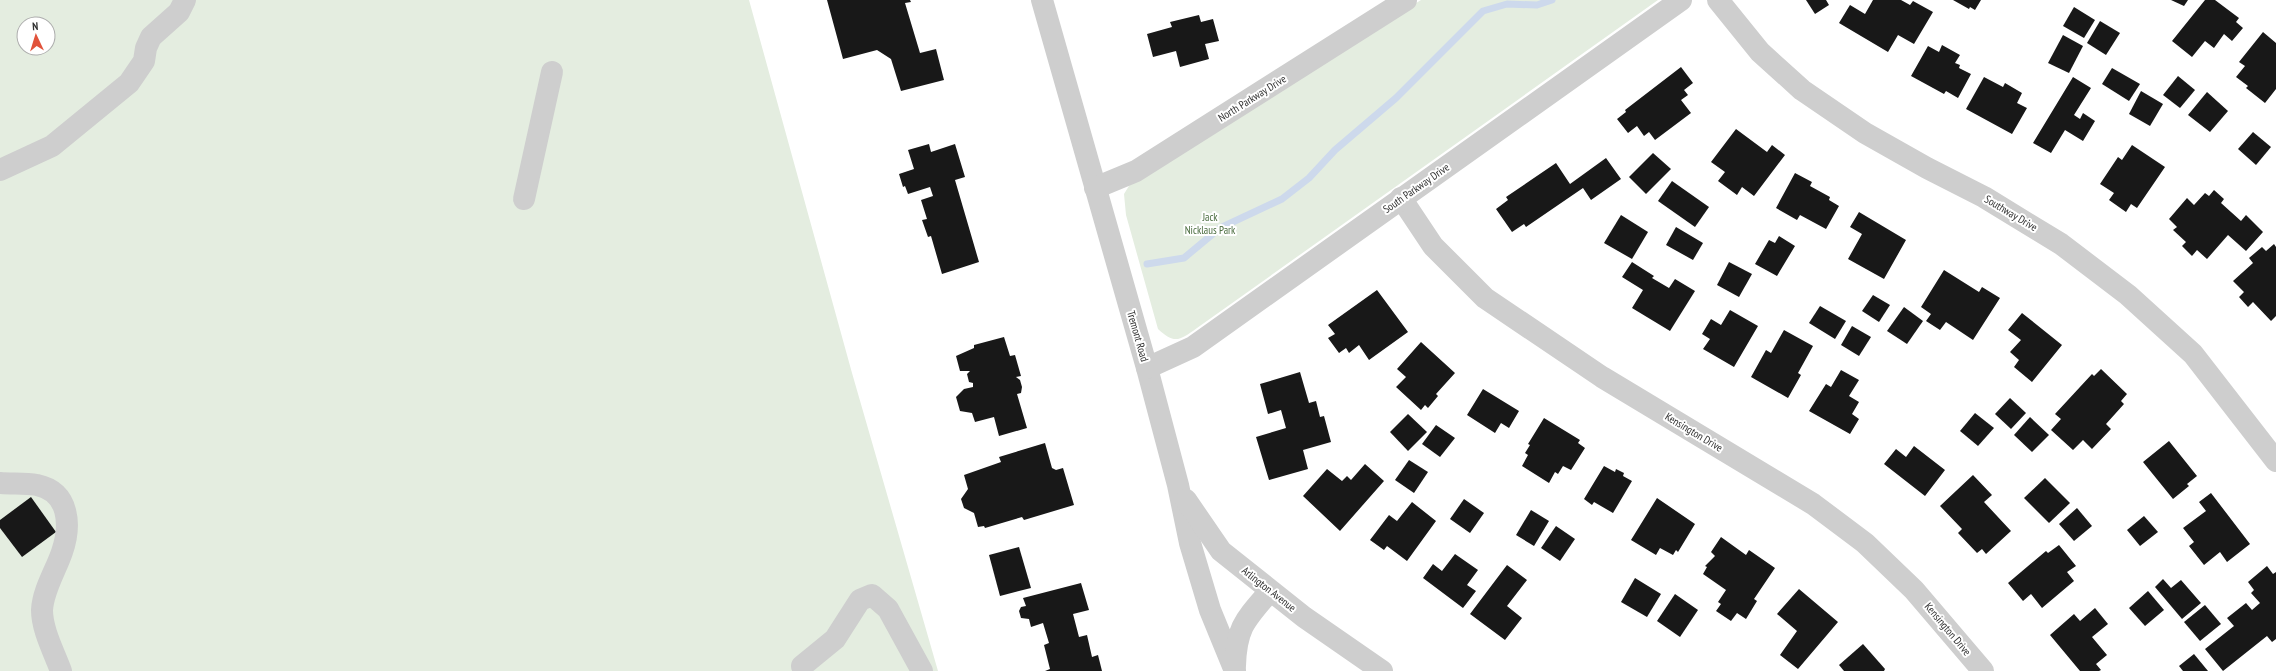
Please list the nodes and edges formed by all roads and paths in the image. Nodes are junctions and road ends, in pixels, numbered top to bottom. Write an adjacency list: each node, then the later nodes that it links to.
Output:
1 (185, 0): 7 (street)
2 (1042, 0): 8 (street, Tremont Road)
3 (1406, 0): 8 (street, North Parkway Drive)
4 (1681, 0): 9 (street, South Parkway Drive)
5 (1718, 0): 12 (street, Southway Drive)
6 (552, 72): 10 (street)
7 (0, 170)
8 (1095, 188): 11 (street, Tremont Road)
9 (1401, 198): 11 (street, South Parkway Drive); 21 (street, Kensington Drive)
10 (524, 199)
11 (1147, 368): 14 (street, Tremont Road)
12 (2276, 461)
13 (0, 483): 17 (street)
14 (1178, 485): 15 (street, Arlington Avenue); 19 (street, Tremont Road)
15 (1270, 591): 19 (street, Tremont Road); 20 (street, Arlington Avenue)
16 (802, 666): 18 (street)
17 (61, 671)
18 (922, 671)
19 (1235, 671)
20 (1382, 671)
21 (1983, 671)

